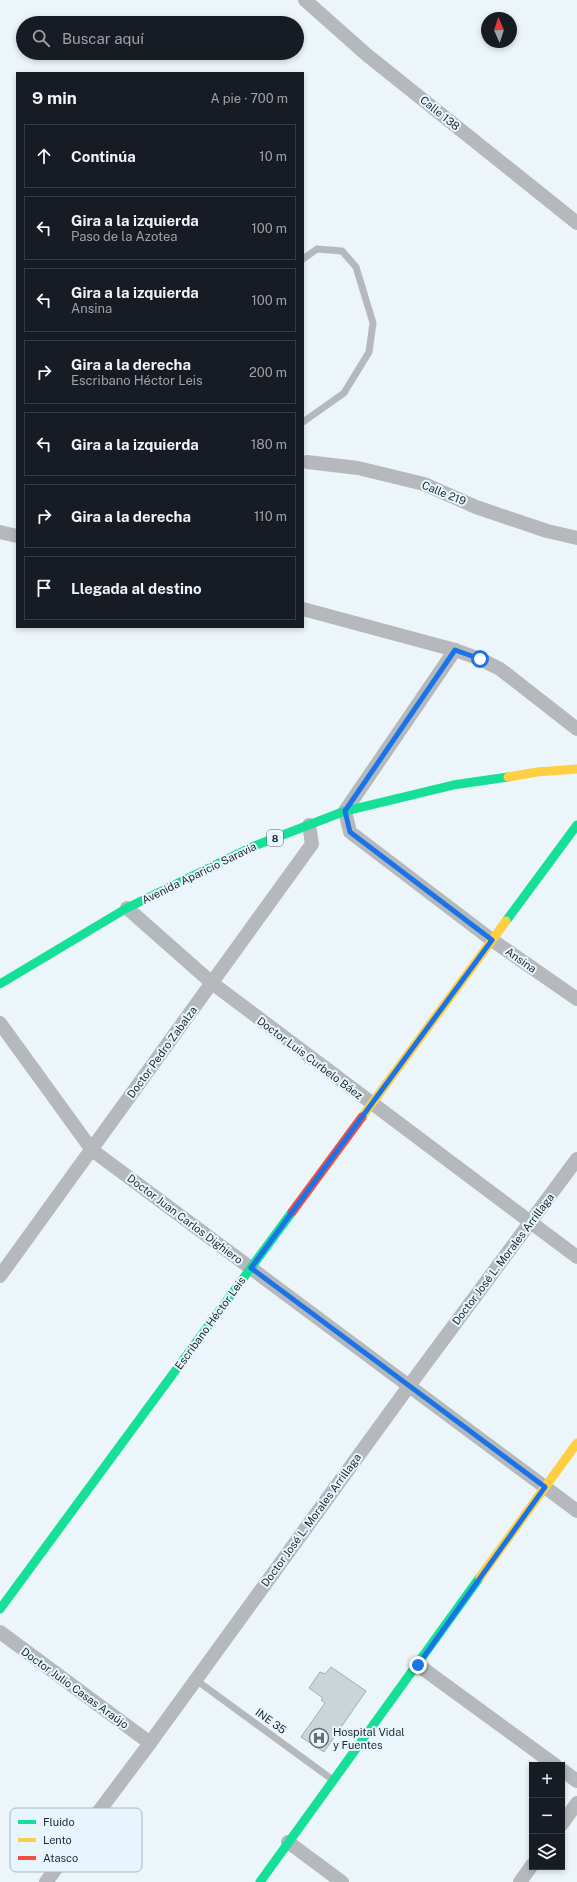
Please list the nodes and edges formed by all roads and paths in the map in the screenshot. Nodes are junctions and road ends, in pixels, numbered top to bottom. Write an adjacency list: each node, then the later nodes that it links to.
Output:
1 (305, 0): 2 (street, Calle 138)
2 (577, 223)
3 (304, 258): 4 (lane)
4 (304, 421)
5 (307, 462): 8 (street, Calle 219)
6 (0, 532): 7 (street)
7 (16, 536)
8 (577, 538)
9 (304, 609): 10 (street)
10 (455, 650): 11 (street); 13 (street)
11 (577, 729)
12 (577, 769): 13 (main road, Avenida Aparicio Saravia / 8)
13 (345, 811): 14 (main road, Avenida Aparicio Saravia / 8); 17 (street, Ansina)
14 (309, 825): 16 (main road, Avenida Aparicio Saravia / 8); 18 (street, Doctor Pedro Zabalza)
15 (577, 825): 17 (main road, Escribano Héctor Leis)
16 (127, 908): 18 (street, Doctor Luis Curbelo Báez); 19 (main road, Avenida Aparicio Saravia / 8)
17 (492, 940): 20 (street, Ansina); 22 (main road, Escribano Héctor Leis)
18 (212, 983): 22 (street, Doctor Luis Curbelo Báez); 23 (street, Doctor Pedro Zabalza)
19 (0, 984)
20 (577, 999)
21 (0, 1023): 23 (street, Doctor Juan Carlos Dighiero)
22 (371, 1104): 25 (street, Doctor Luis Curbelo Báez); 27 (main road, Escribano Héctor Leis)
23 (92, 1150): 27 (street, Doctor Juan Carlos Dighiero); 28 (street, Doctor Pedro Zabalza)
24 (577, 1159): 25 (street, Doctor José L. Morales Arrillaga)
25 (531, 1224): 26 (street, Doctor Luis Curbelo Báez); 29 (street, Doctor José L. Morales Arrillaga)
26 (577, 1257)
27 (251, 1268): 29 (street, Doctor Juan Carlos Dighiero); 33 (main road, Escribano Héctor Leis)
28 (0, 1276)
29 (409, 1386): 31 (street, Doctor Juan Carlos Dighiero); 36 (street, Doctor José L. Morales Arrillaga)
30 (577, 1443): 31 (main road)
31 (545, 1487): 32 (street, Doctor Juan Carlos Dighiero); 35 (main road)
32 (577, 1511)
33 (0, 1609)
34 (0, 1632): 37 (street, Doctor Julio Casas Araújo)
35 (418, 1665): 38 (street); 40 (main road)
36 (196, 1680): 37 (street, Doctor José L. Morales Arrillaga); 40 (lane, INE 35)
37 (150, 1744): 43 (street, Doctor José L. Morales Arrillaga)
38 (551, 1762)
39 (565, 1772): 41 (street)
40 (333, 1780): 45 (main road)
41 (577, 1781)
42 (577, 1803): 44 (street)
43 (102, 1808)
44 (565, 1820)
45 (288, 1842): 49 (main road); 50 (street)
46 (529, 1869): 51 (street)
47 (54, 1872): 48 (street, Doctor José L. Morales Arrillaga)
48 (46, 1882)
49 (260, 1882)
50 (342, 1882)
51 (520, 1882)

